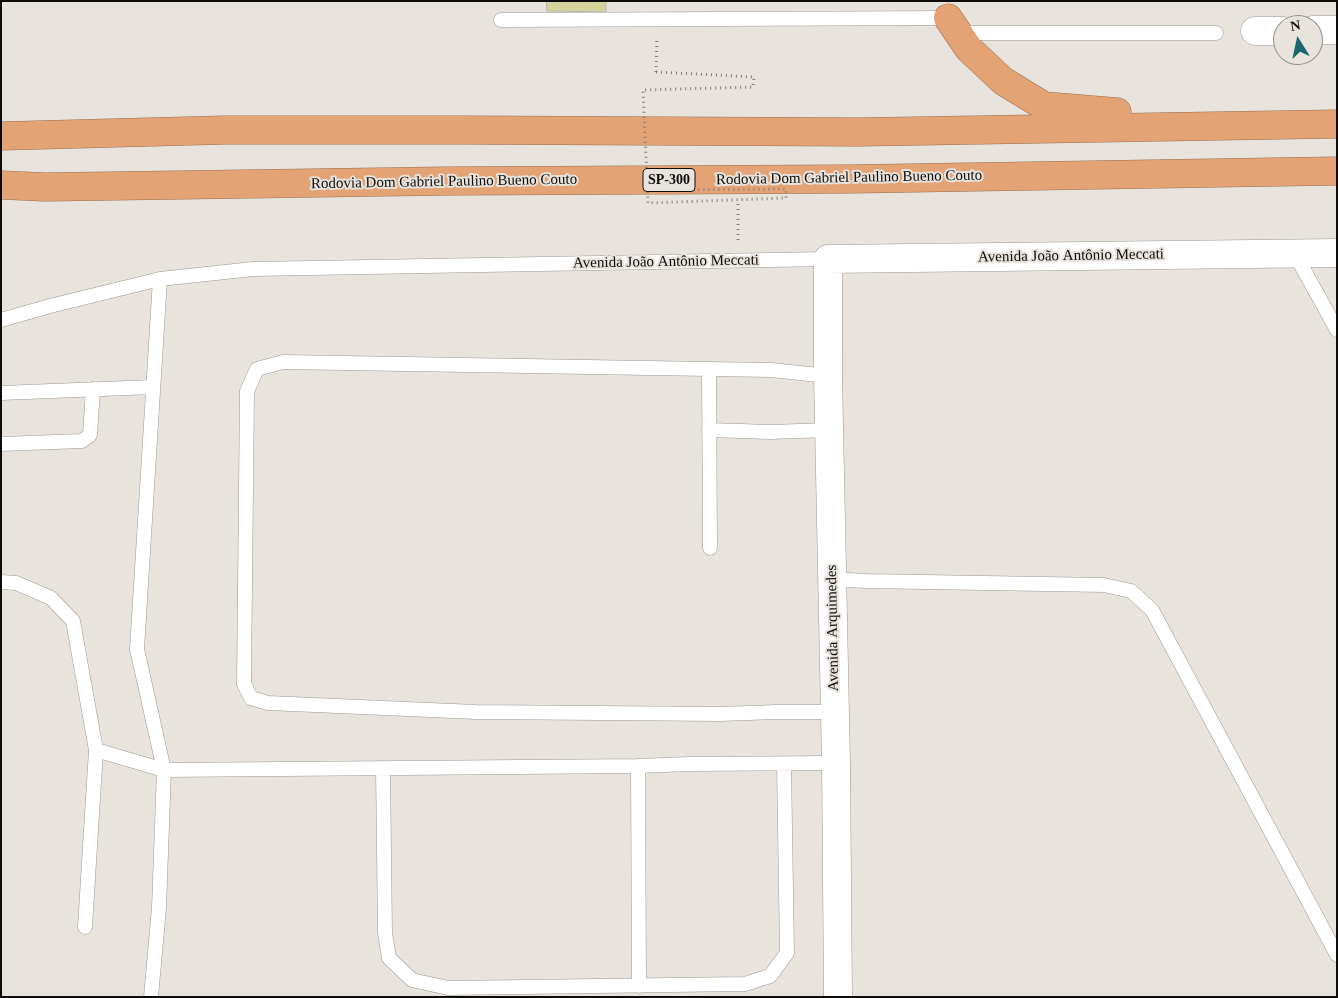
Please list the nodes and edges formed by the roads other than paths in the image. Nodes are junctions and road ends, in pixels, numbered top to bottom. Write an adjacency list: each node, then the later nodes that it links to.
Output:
1 (501, 20): 2 (lane)
2 (954, 25): 7 (lane); 10 (highway)
3 (1323, 30): 4 (main road)
4 (1337, 30)
5 (1255, 31): 6 (main road)
6 (1273, 31)
7 (1216, 33)
8 (1, 116): 11 (highway)
9 (1337, 124): 10 (highway)
10 (1273, 125): 11 (highway)
11 (225, 130): 12 (highway)
12 (1, 136)
13 (1337, 171): 14 (highway, Rodovia Dom Gabriel Paulino Bueno Couto / SP-300)
14 (1, 185)
15 (1337, 253): 16 (main road, Avenida João Antônio Meccati)
16 (1295, 254): 17 (main road, Avenida João Antônio Meccati); 20 (lane)
17 (828, 259): 18 (lane, Avenida João Antônio Meccati); 22 (main road, Avenida Arquimedes)
18 (160, 279): 19 (lane, Avenida João Antônio Meccati); 23 (lane)
19 (1, 320)
20 (1337, 330)
21 (708, 369): 22 (lane); 26 (lane); 32 (lane)
22 (828, 376): 27 (main road, Avenida Arquimedes)
23 (154, 387): 24 (lane); 38 (lane)
24 (93, 389): 25 (lane); 28 (lane)
25 (1, 393)
26 (709, 430): 27 (lane); 29 (lane)
27 (830, 430): 30 (main road, Avenida Arquimedes)
28 (1, 444)
29 (710, 548)
30 (832, 579): 32 (main road, Avenida Arquimedes); 40 (lane)
31 (1, 582): 33 (lane)
32 (835, 712): 34 (main road, Avenida Arquimedes)
33 (96, 750): 38 (lane); 39 (lane)
34 (836, 763): 35 (lane); 43 (main road, Avenida Arquimedes)
35 (784, 764): 36 (lane); 41 (lane)
36 (638, 766): 37 (lane); 41 (lane)
37 (383, 768): 38 (lane); 41 (lane)
38 (164, 770): 42 (lane)
39 (85, 927)
40 (1337, 955)
41 (639, 986)
42 (150, 997)
43 (838, 997)

